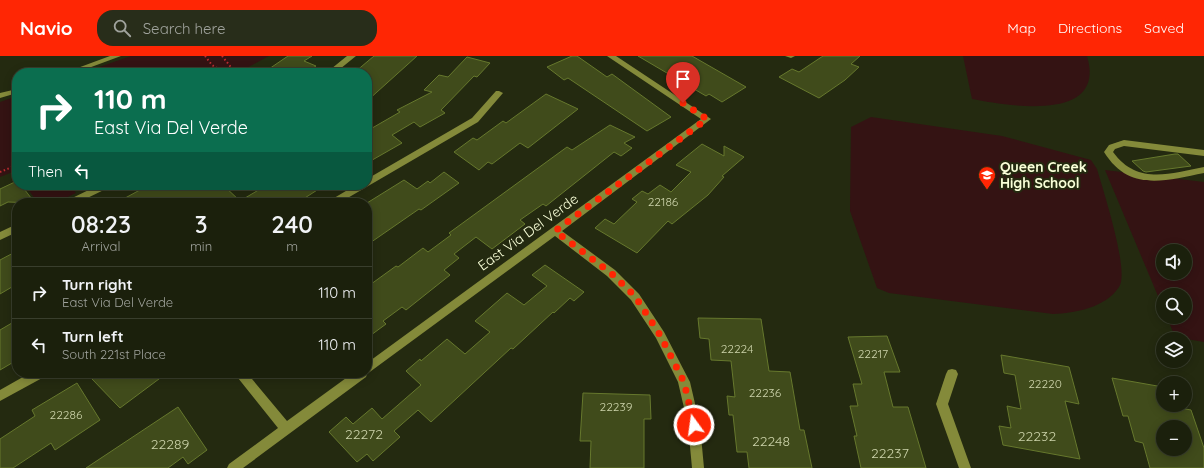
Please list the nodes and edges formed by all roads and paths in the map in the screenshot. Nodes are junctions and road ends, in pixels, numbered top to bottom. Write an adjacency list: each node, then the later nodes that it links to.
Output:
1 (117, 56): 6 (street)
2 (205, 56): 7 (path)
3 (222, 56): 8 (path)
4 (352, 56): 9 (street)
5 (611, 56): 23 (street, East Via Del Verde)
6 (82, 68)
7 (216, 68)
8 (232, 68)
9 (336, 68)
10 (12, 92): 12 (street)
11 (499, 93): 17 (street)
12 (0, 96)
13 (1204, 153): 15 (street)
14 (12, 167): 16 (path)
15 (1204, 170)
16 (0, 172)
17 (372, 180)
18 (96, 190): 20 (street)
19 (354, 190): 21 (street)
20 (80, 198)
21 (341, 198)
22 (12, 230): 24 (street)
23 (555, 231): 25 (street, East Via Del Verde); 33 (street)
24 (0, 236)
25 (372, 366)
26 (952, 374): 34 (street)
27 (31, 378): 30 (street)
28 (244, 378): 31 (street)
29 (355, 378): 31 (street)
30 (0, 396)
31 (286, 429): 32 (street)
32 (233, 468)
33 (698, 468)
34 (965, 468)

